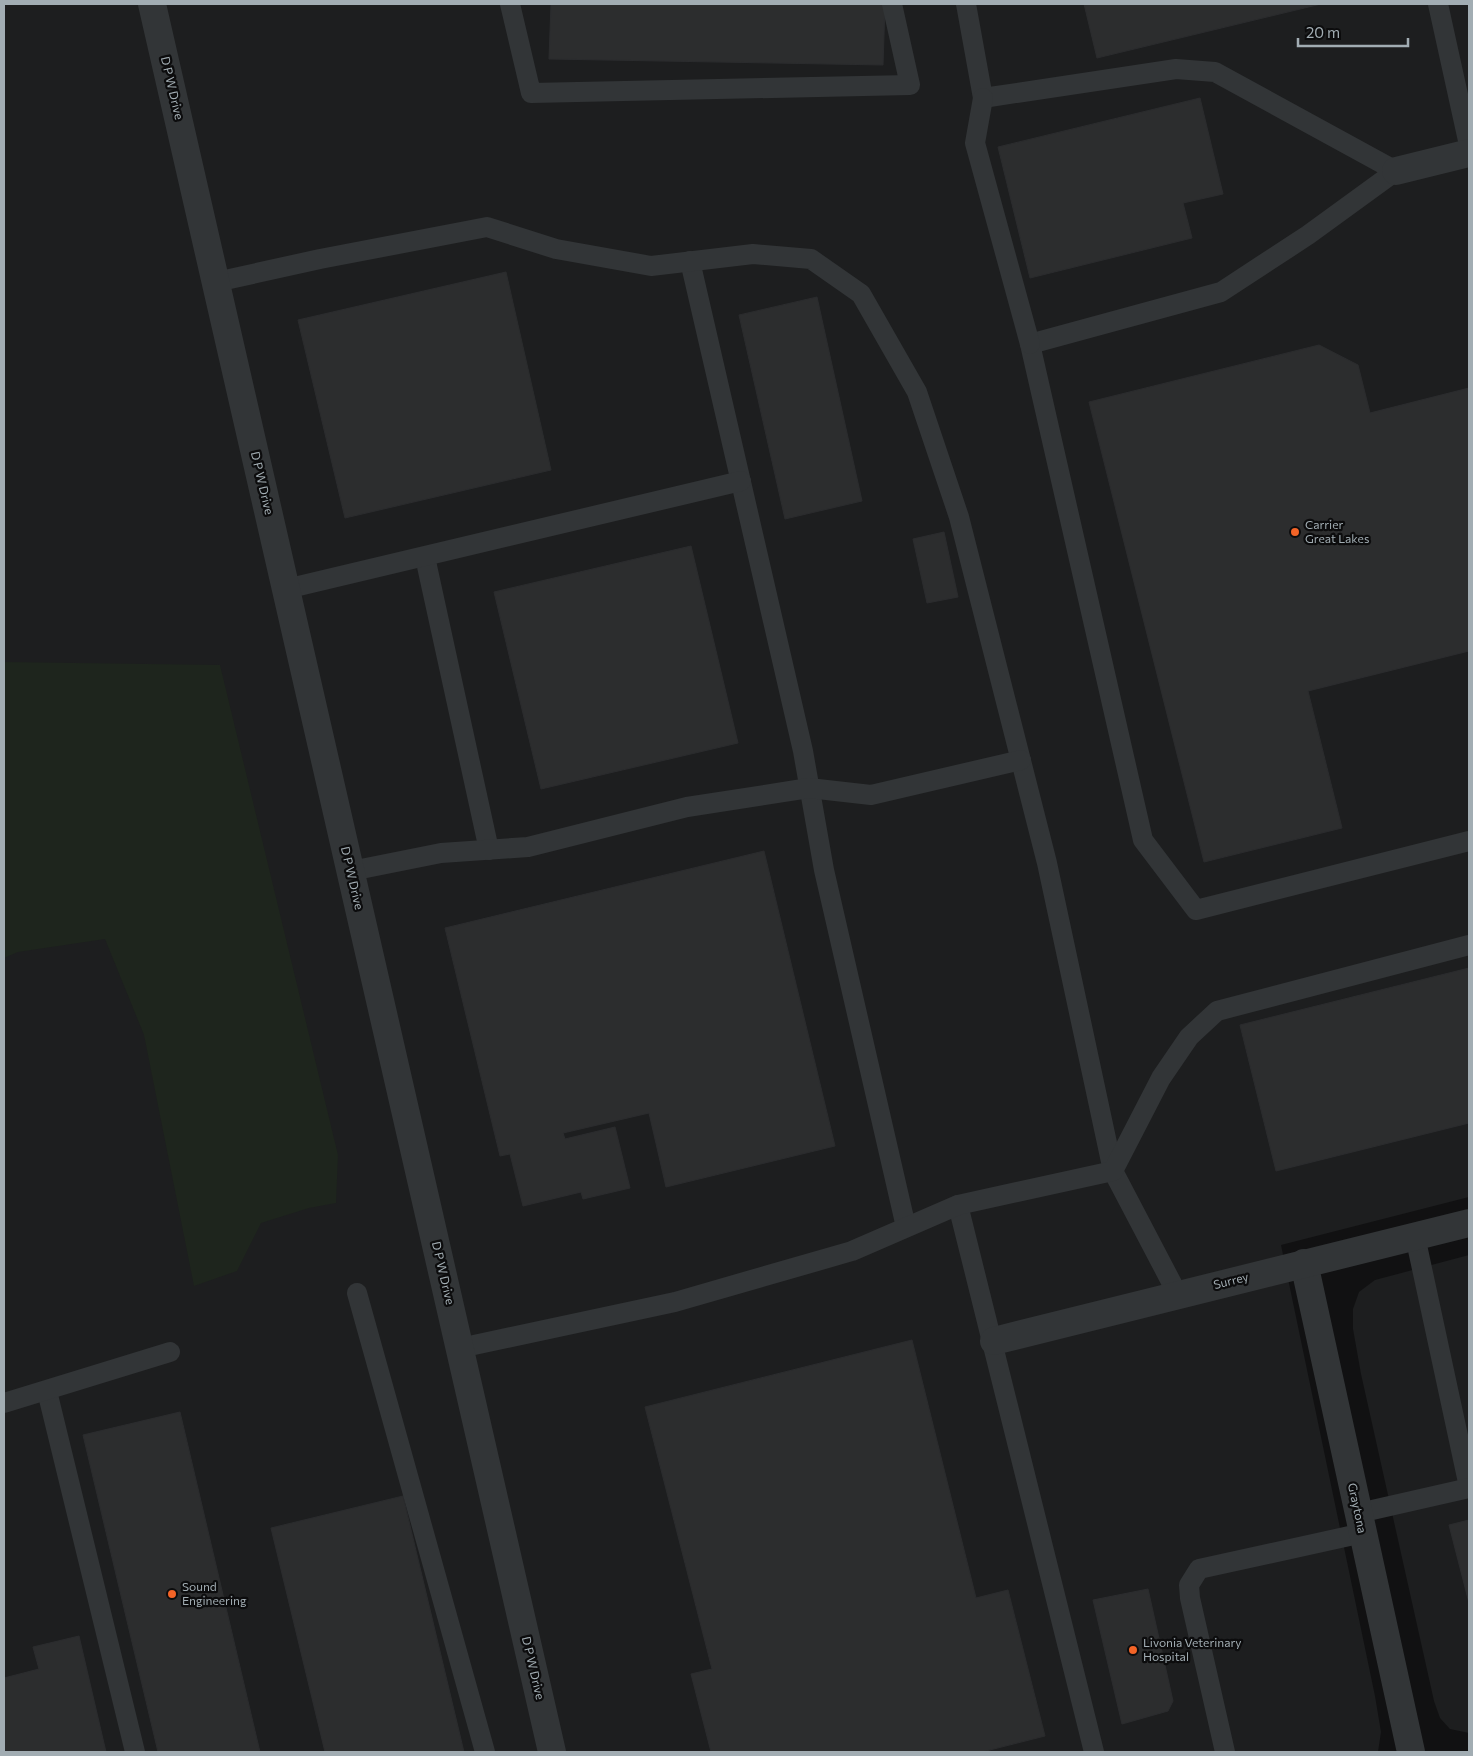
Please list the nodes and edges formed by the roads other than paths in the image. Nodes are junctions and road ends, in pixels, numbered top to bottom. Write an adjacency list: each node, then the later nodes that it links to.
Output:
1 (152, 4): 11 (street, D P W Drive)
2 (510, 4): 3 (lane)
3 (892, 4)
4 (966, 4): 6 (lane)
5 (1438, 4): 7 (lane)
6 (983, 98): 9 (lane); 12 (lane)
7 (1469, 145)
8 (1469, 153): 9 (street)
9 (1396, 171): 12 (lane)
10 (690, 261): 11 (lane); 13 (lane); 16 (lane)
11 (216, 282): 15 (street, D P W Drive)
12 (1030, 344): 18 (lane)
13 (741, 481): 14 (lane); 17 (lane)
14 (425, 557): 15 (lane); 19 (lane)
15 (286, 589): 20 (street, D P W Drive)
16 (1021, 760): 17 (lane); 22 (lane)
17 (809, 788): 19 (lane); 25 (lane)
18 (1469, 841)
19 (489, 850): 20 (lane)
20 (351, 871): 31 (street, D P W Drive)
21 (1469, 945): 22 (lane)
22 (1113, 1171): 23 (lane); 29 (lane)
23 (958, 1205): 25 (lane); 30 (lane)
24 (1469, 1223): 26 (street, Surrey)
25 (906, 1228): 31 (lane)
26 (1415, 1236): 27 (street, Surrey); 35 (lane)
27 (1304, 1263): 29 (street, Surrey); 36 (street, Graytona)
28 (357, 1293): 38 (lane)
29 (1178, 1294): 30 (street, Surrey)
30 (994, 1341): 40 (lane)
31 (460, 1348): 39 (street, D P W Drive)
32 (170, 1352): 33 (lane)
33 (47, 1391): 34 (lane); 37 (lane)
34 (4, 1403)
35 (1469, 1488): 36 (lane)
36 (1361, 1523): 41 (lane); 42 (street, Graytona)
37 (135, 1752)
38 (485, 1752)
39 (552, 1752)
40 (1094, 1752)
41 (1225, 1752)
42 (1411, 1752)

